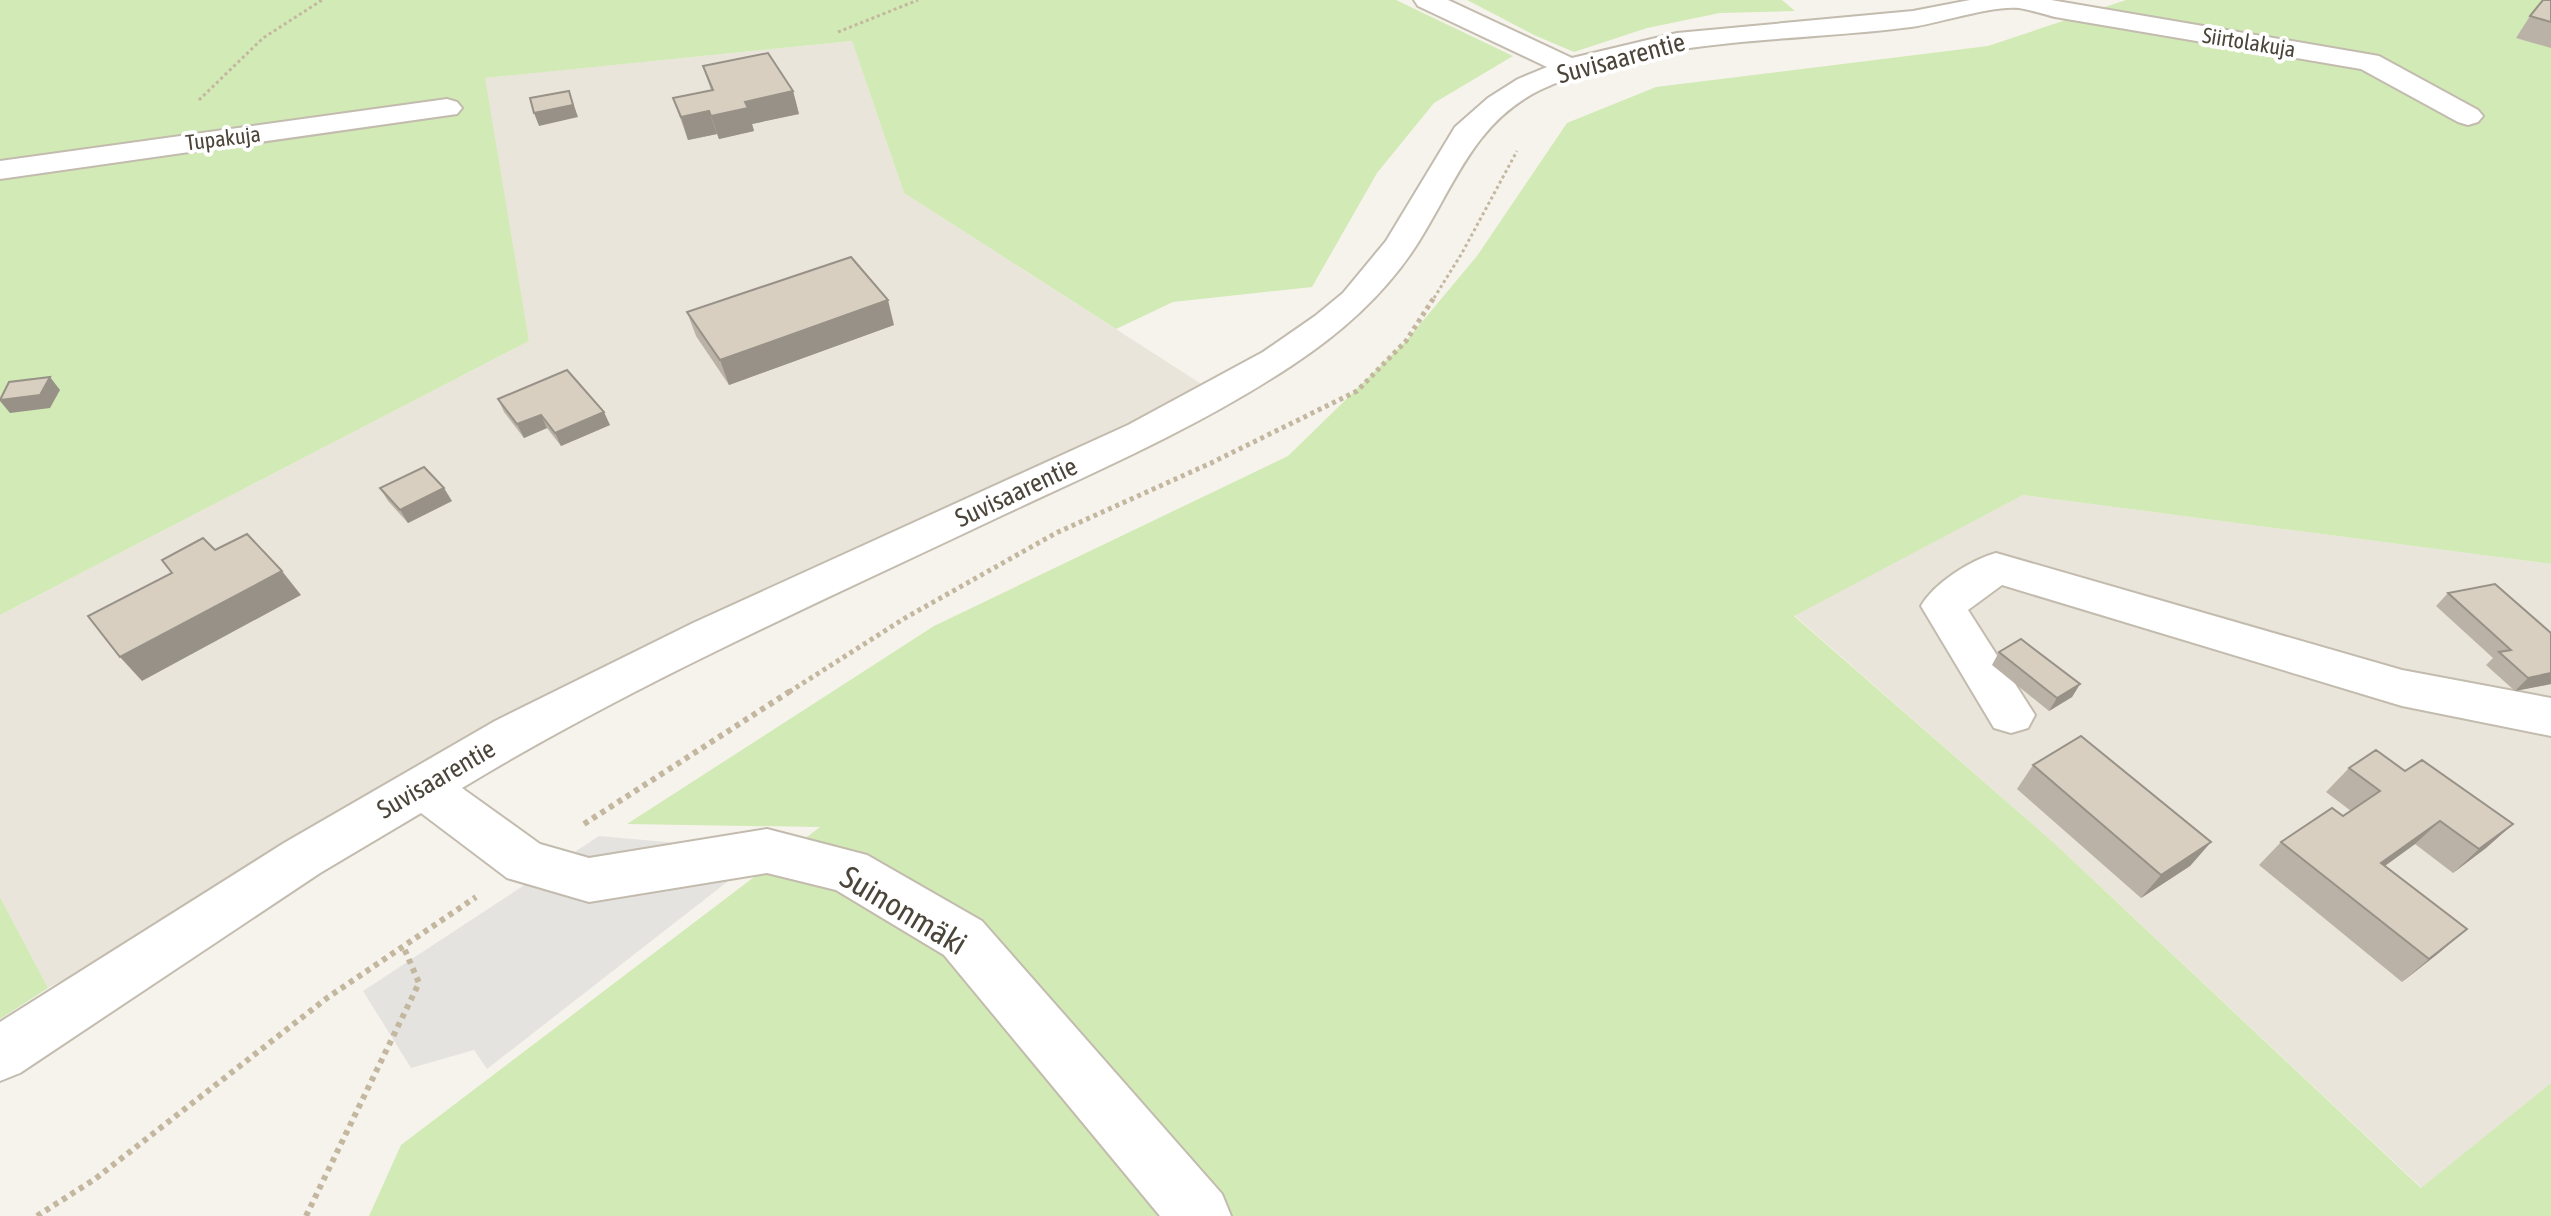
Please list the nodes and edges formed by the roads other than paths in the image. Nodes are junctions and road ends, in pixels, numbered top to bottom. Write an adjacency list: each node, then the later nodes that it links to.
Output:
1 (1427, 0): 4 (street)
2 (2011, 0): 4 (street, Suvisaarentie)
3 (2018, 0): 6 (street, Siirtolakuja)
4 (1569, 67): 10 (street, Suvisaarentie)
5 (447, 108): 7 (street, Tupakuja)
6 (2468, 116)
7 (0, 170)
8 (2011, 715): 9 (street)
9 (2551, 717)
10 (422, 786): 11 (street, Suvisaarentie); 12 (street, Suinonmäki)
11 (0, 1054)
12 (1200, 1216)

